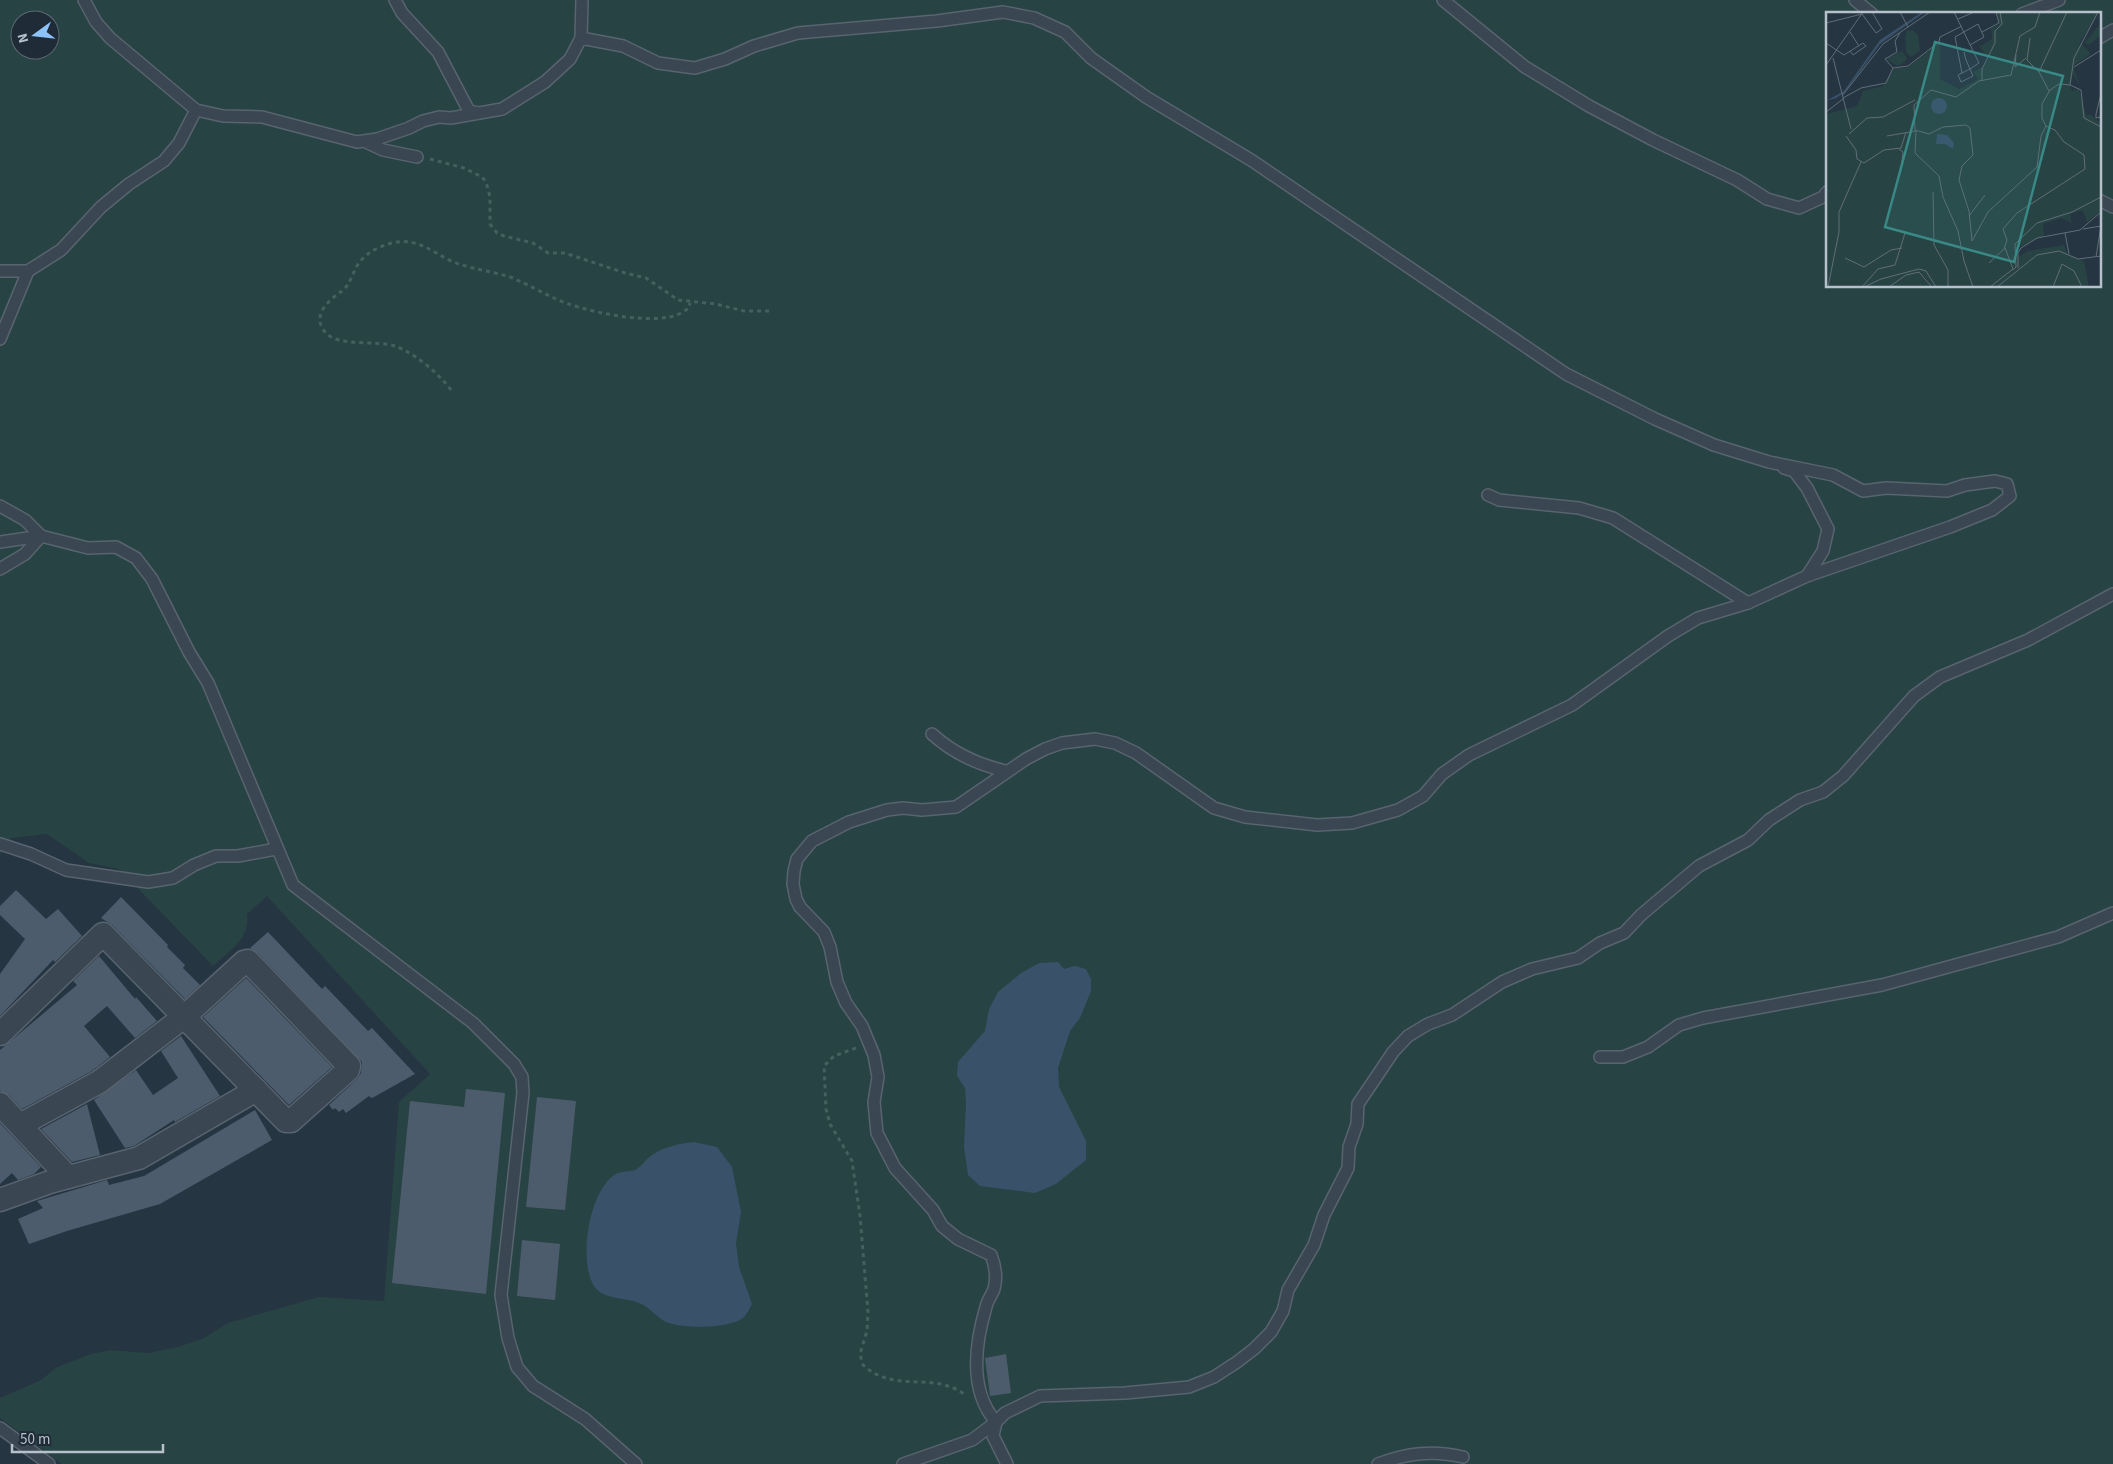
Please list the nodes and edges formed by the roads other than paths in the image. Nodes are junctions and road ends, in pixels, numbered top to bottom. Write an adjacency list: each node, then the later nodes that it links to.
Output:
1 (84, 0): 12 (lane)
2 (395, 0): 13 (lane)
3 (582, 0): 11 (lane)
4 (1444, 0): 16 (lane)
5 (1855, 0): 7 (lane)
6 (2058, 0): 8 (lane)
7 (1870, 12)
8 (2027, 12)
9 (2113, 30): 10 (lane)
10 (2100, 37)
11 (581, 38): 13 (lane); 22 (lane)
12 (196, 110): 14 (lane); 20 (lane)
13 (480, 113): 14 (lane)
14 (366, 142): 15 (lane)
15 (417, 157)
16 (1826, 193)
17 (2100, 200): 18 (lane)
18 (2113, 207)
19 (0, 271): 20 (lane)
20 (28, 271): 21 (lane)
21 (0, 339)
22 (1769, 462): 28 (lane); 28 (lane)
23 (1488, 496): 30 (lane)
24 (0, 506): 25 (lane)
25 (42, 536): 26 (lane); 27 (lane); 34 (lane)
26 (0, 542)
27 (0, 569)
28 (1807, 576): 30 (lane)
29 (2113, 594): 44 (lane)
30 (1748, 603): 32 (lane)
31 (932, 734): 32 (lane)
32 (1006, 772): 44 (lane)
33 (0, 844): 34 (lane)
34 (276, 850): 48 (lane)
35 (2113, 912): 38 (lane)
36 (185, 1016): 37 (street); 39 (street); 39 (street); 41 (street)
37 (0, 1034)
38 (1600, 1057)
39 (256, 1090): 42 (street)
40 (0, 1104): 41 (street)
41 (20, 1125): 42 (street)
42 (68, 1177): 43 (street)
43 (0, 1200)
44 (996, 1422): 49 (lane); 50 (lane)
45 (0, 1428): 47 (lane)
46 (1463, 1457): 51 (lane)
47 (49, 1464)
48 (636, 1464)
49 (903, 1464)
50 (1007, 1464)
51 (1378, 1464)

